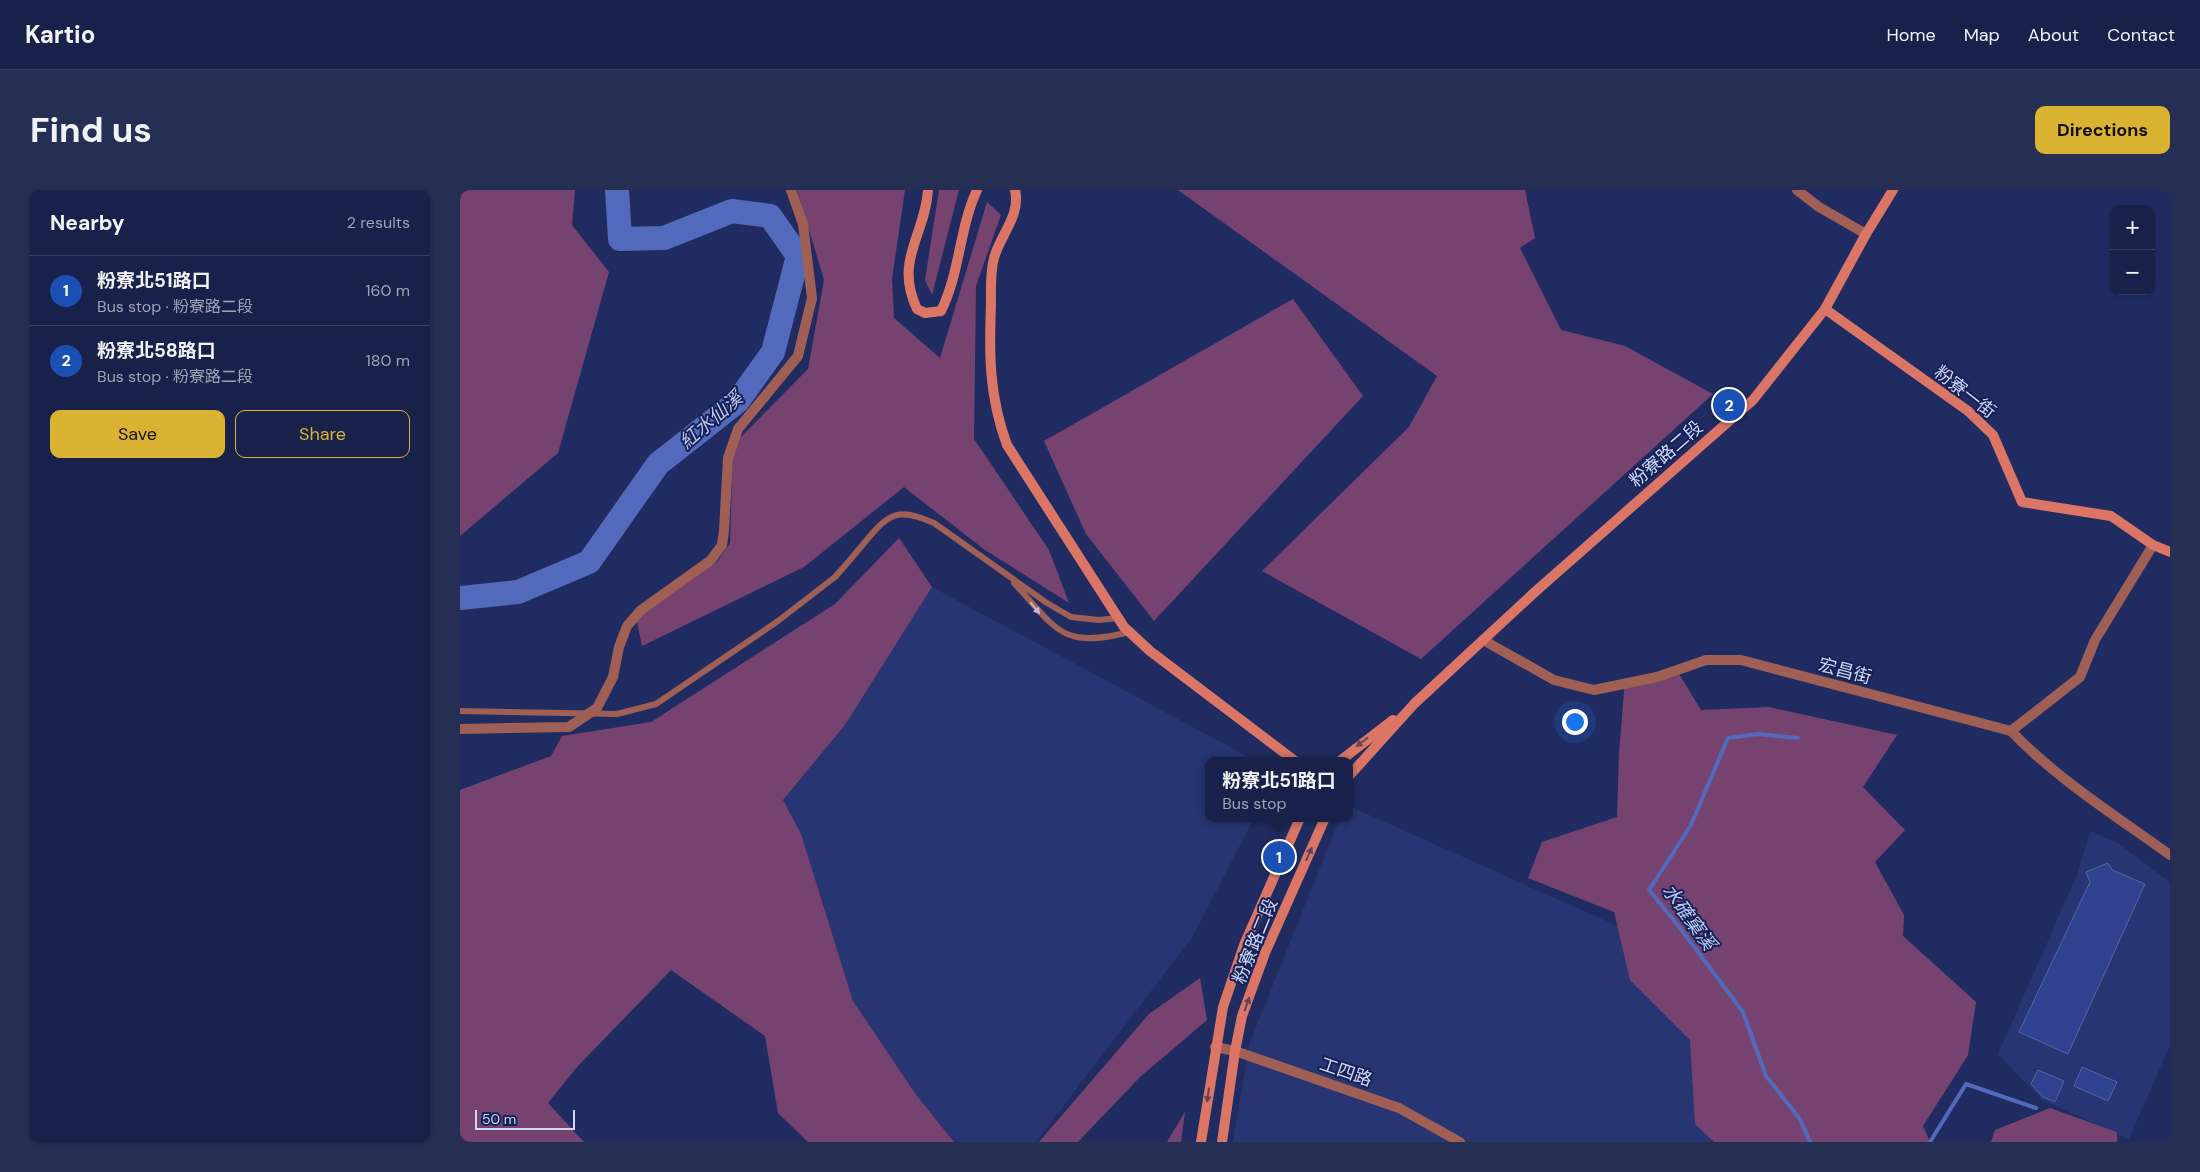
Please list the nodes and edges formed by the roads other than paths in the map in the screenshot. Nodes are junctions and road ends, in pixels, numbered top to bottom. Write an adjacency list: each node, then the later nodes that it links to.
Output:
1 (791, 190): 17 (street)
2 (928, 190): 3 (main road)
3 (977, 190)
4 (1015, 190): 12 (main road)
5 (1797, 190): 7 (street)
6 (1893, 190): 7 (main road, 粉寮路二段)
7 (1866, 234): 8 (main road, 粉寮路二段)
8 (1825, 309): 9 (main road, 粉寮一街); 14 (main road, 粉寮路二段)
9 (2153, 545): 10 (main road, 粉寮一街); 18 (street)
10 (2170, 552)
11 (1003, 572): 12 (lane); 13 (lane, one-way to 13); 16 (lane, bridge)
12 (1118, 618): 13 (main road)
13 (1129, 632): 19 (main road)
14 (1483, 640): 15 (main road, 粉寮路二段); 18 (street, 宏昌街)
15 (1414, 704): 20 (main road, 粉寮路二段, one-way to 20); 21 (main road, 粉寮路二段)
16 (460, 711)
17 (460, 729)
18 (2011, 731): 24 (street)
19 (1290, 757)
20 (1345, 757)
21 (1353, 772)
22 (1298, 822): 25 (main road, 粉寮路二段)
23 (1323, 822): 26 (main road, 粉寮路二段, one-way to 23)
24 (2170, 855)
25 (1215, 1047): 26 (street, 工四路); 27 (main road, 粉寮路二段, one-way to 27)
26 (1235, 1051): 28 (main road, 粉寮路二段); 29 (street, 工四路)
27 (1201, 1142)
28 (1222, 1142)
29 (1460, 1142)

